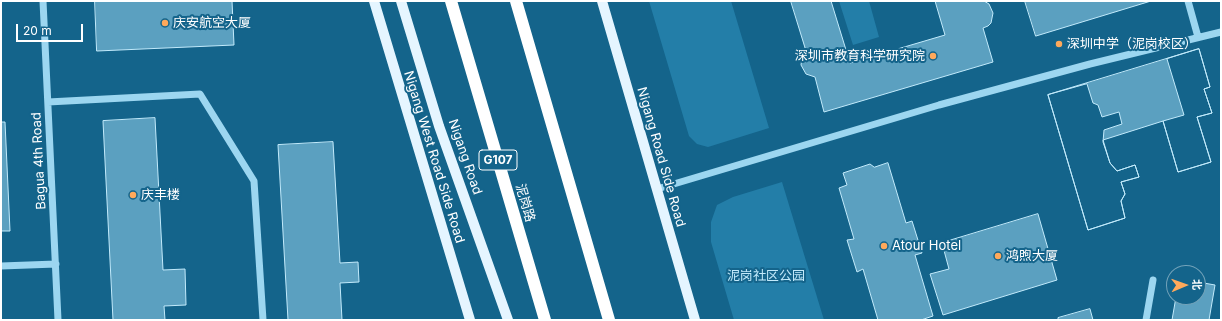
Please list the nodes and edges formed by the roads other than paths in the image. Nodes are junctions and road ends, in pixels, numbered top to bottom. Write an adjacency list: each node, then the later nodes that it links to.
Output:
1 (43, 1): 10 (street, Bagua 4th Road)
2 (374, 1): 17 (main road, Nigang West Road Side Road)
3 (401, 1): 18 (main road, Nigang Road)
4 (451, 1): 19 (highway, 泥岗路 / G107)
5 (516, 1): 20 (highway)
6 (602, 1): 11 (main road, Nigang Road Side Road)
7 (1188, 1): 9 (street)
8 (1221, 32): 9 (street)
9 (1198, 37): 11 (street)
10 (48, 102): 12 (street, Bagua 4th Road); 16 (street)
11 (657, 189): 21 (main road, Nigang Road Side Road)
12 (56, 264): 13 (street); 15 (street, Bagua 4th Road)
13 (1, 266)
14 (1153, 280): 22 (street)
15 (58, 320)
16 (263, 320)
17 (470, 320)
18 (508, 320)
19 (545, 320)
20 (609, 320)
21 (695, 320)
22 (1146, 320)

